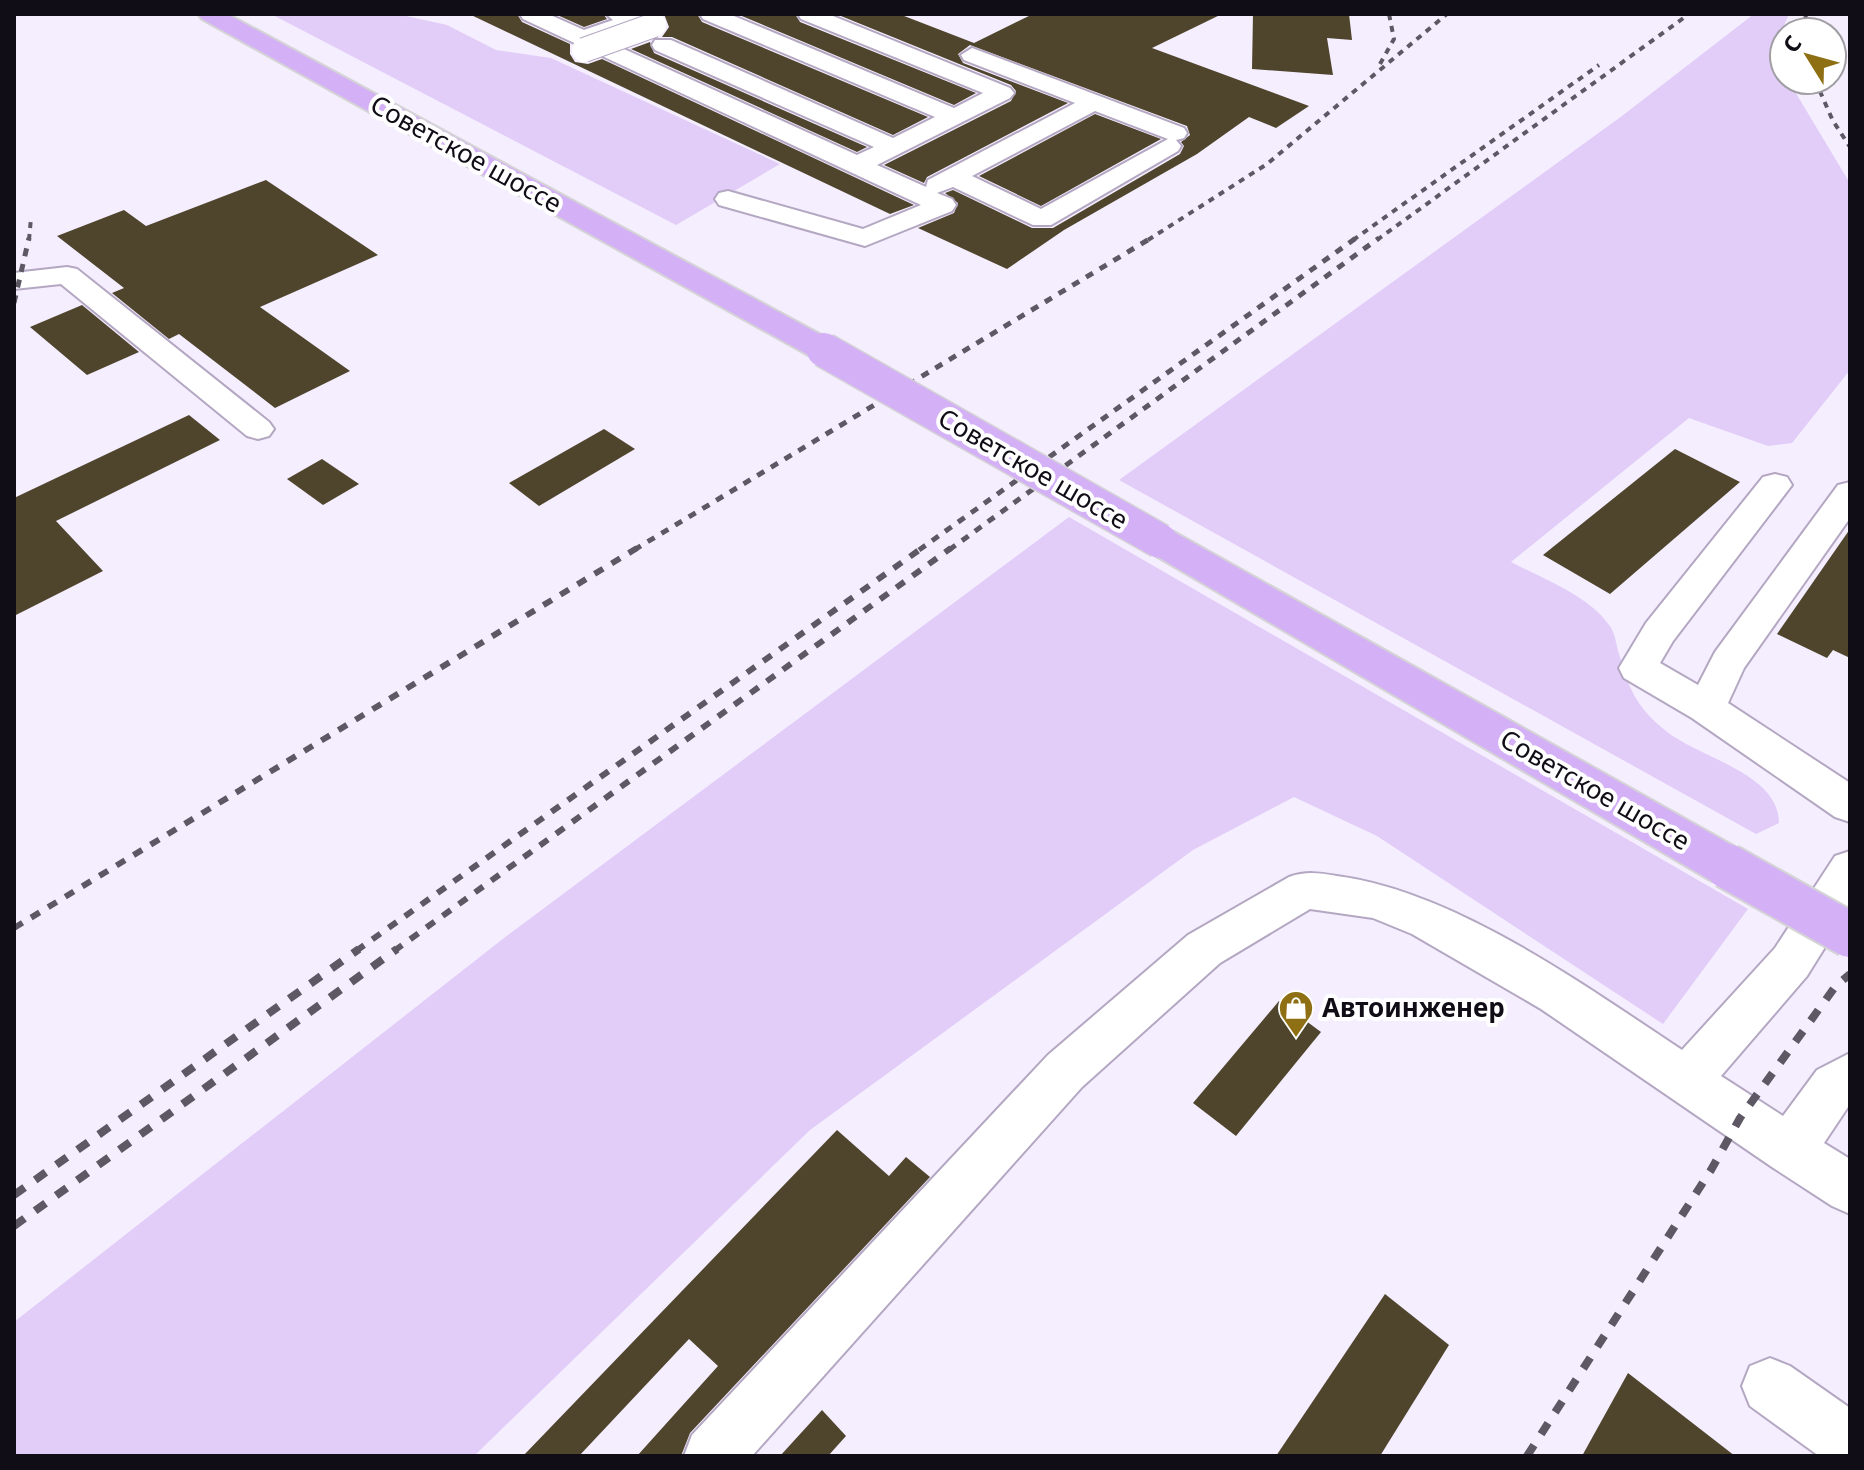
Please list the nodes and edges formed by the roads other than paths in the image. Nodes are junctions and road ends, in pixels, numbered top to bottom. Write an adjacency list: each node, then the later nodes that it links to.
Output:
1 (210, 14): 24 (main road, Советское шоссе, bridge)
2 (531, 14): 9 (lane)
3 (617, 14): 9 (lane)
4 (711, 14): 8 (lane)
5 (864, 14): 10 (lane)
6 (820, 15): 8 (lane); 11 (lane)
7 (671, 24): 9 (lane, bridge); 12 (lane)
8 (770, 38): 11 (lane)
9 (592, 46): 13 (lane); 15 (lane)
10 (1094, 102): 14 (lane); 14 (lane)
11 (955, 117): 12 (lane)
12 (894, 147): 13 (lane)
13 (857, 165): 15 (lane)
14 (962, 181): 15 (lane)
15 (911, 198): 16 (lane)
16 (728, 199)
17 (14, 281): 18 (lane)
18 (258, 429)
19 (1775, 485): 21 (lane)
20 (1850, 493): 21 (lane)
21 (1706, 708): 22 (lane)
22 (1850, 805)
23 (1850, 869): 26 (lane)
24 (1850, 935)
25 (1850, 1076): 27 (lane)
26 (1687, 1079): 27 (lane); 31 (lane)
27 (1790, 1150): 28 (lane)
28 (1850, 1188)
29 (1770, 1386): 30 (lane)
30 (1850, 1443)
31 (713, 1456)

